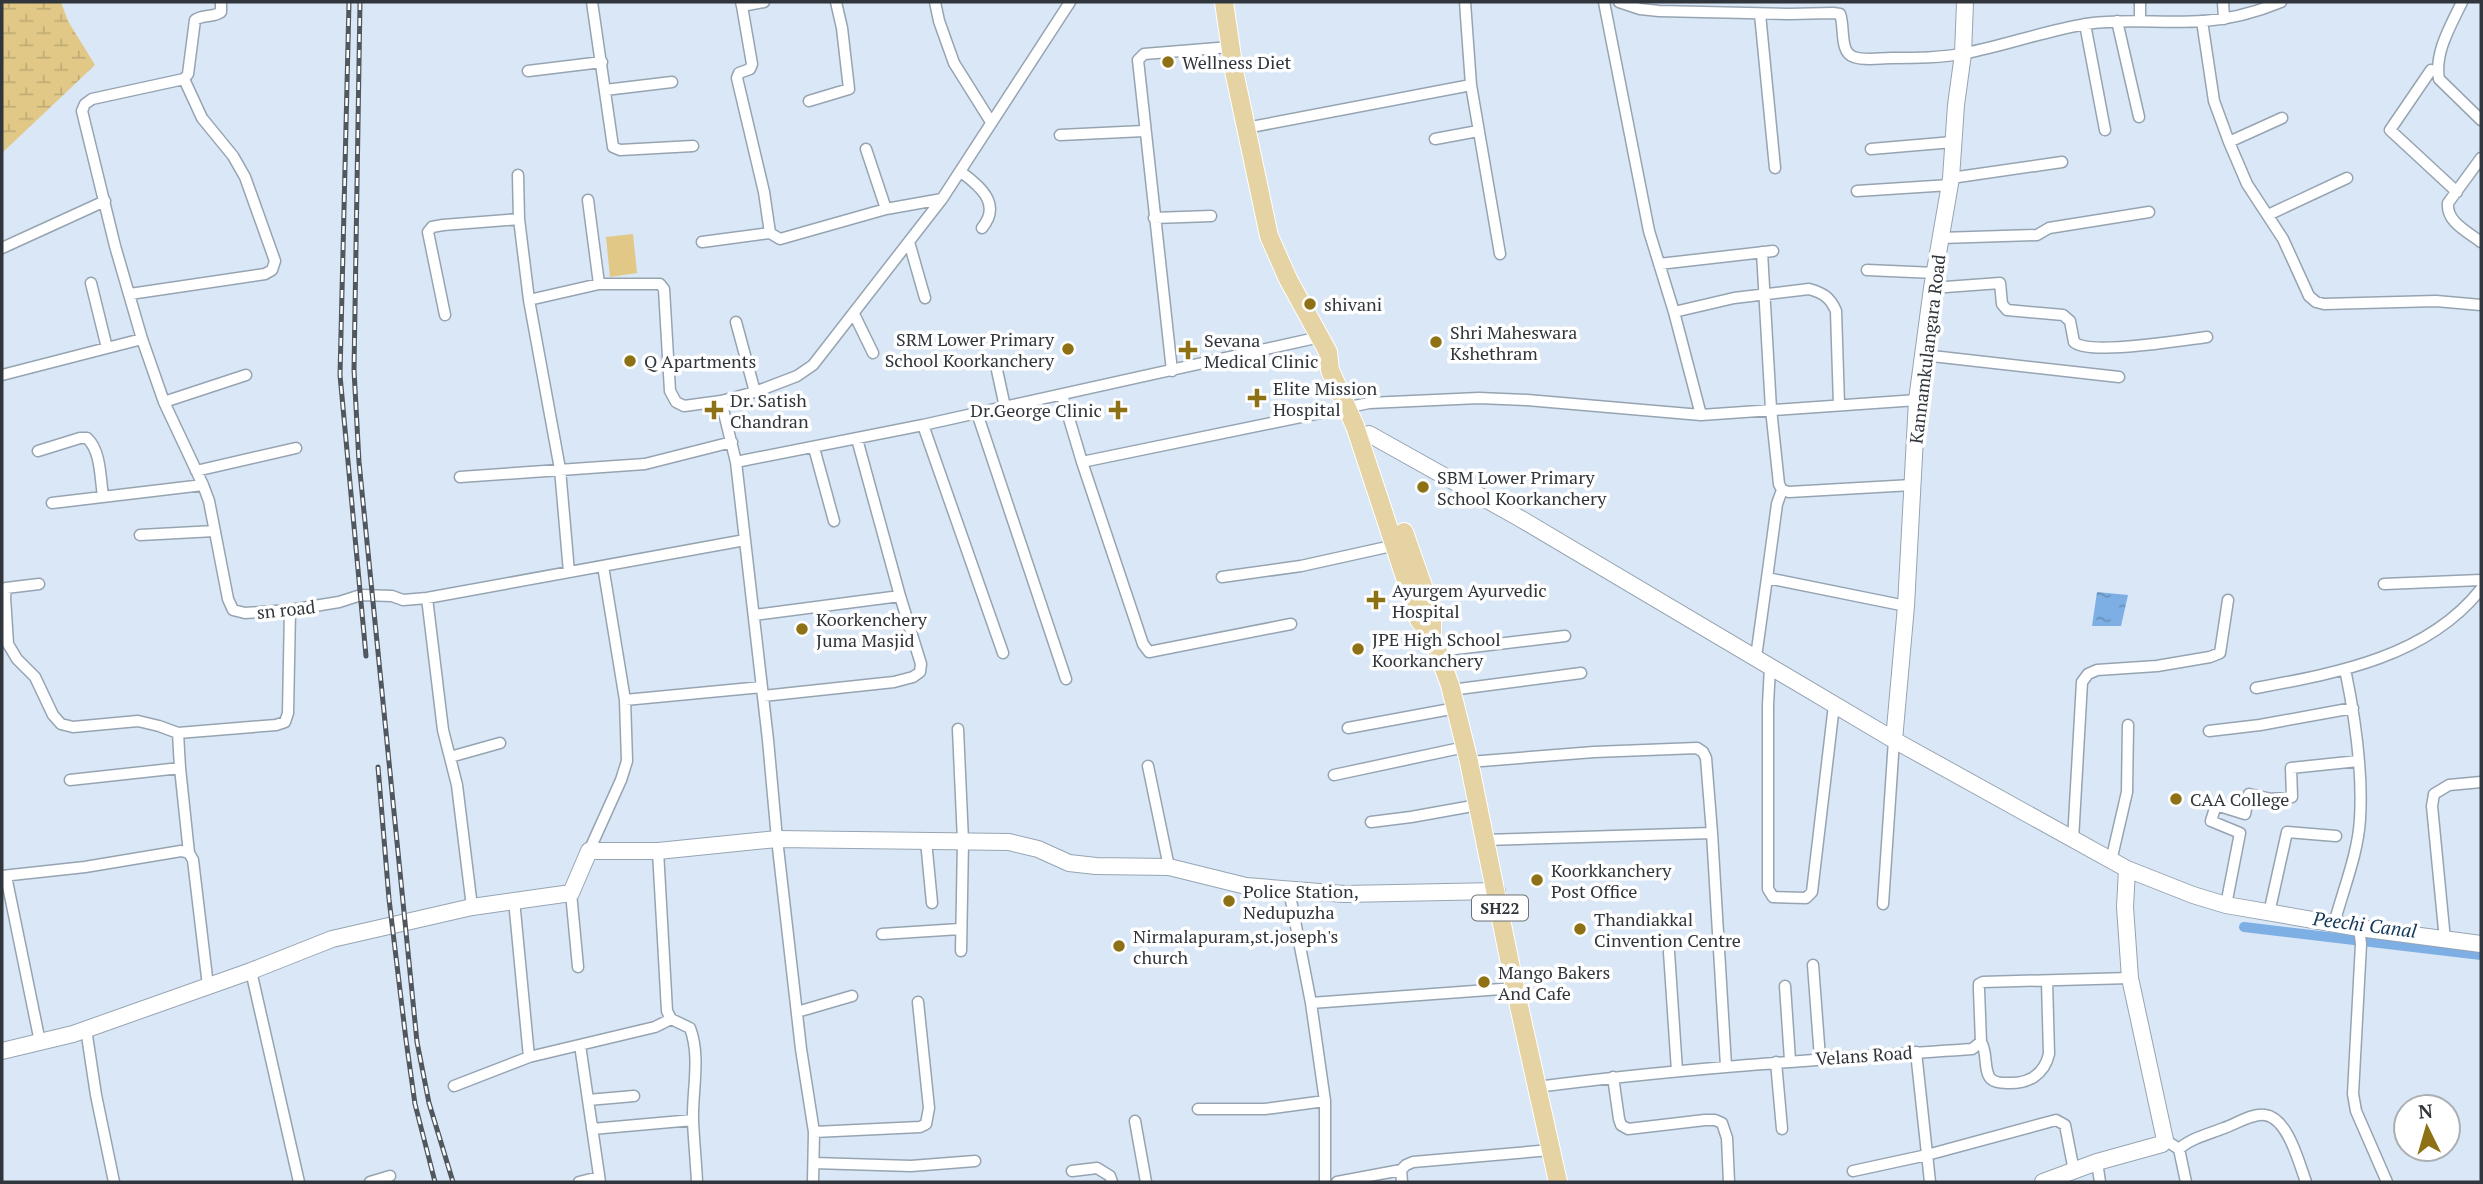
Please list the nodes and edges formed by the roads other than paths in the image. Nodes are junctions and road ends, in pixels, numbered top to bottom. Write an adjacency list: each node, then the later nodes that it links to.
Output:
1 (221, 2): 31 (street)
2 (593, 2): 28 (street)
3 (764, 2): 16 (street)
4 (836, 2): 35 (street)
5 (935, 2): 39 (street)
6 (1070, 2): 39 (street)
7 (1224, 2): 26 (main road)
8 (1465, 2): 33 (street)
9 (1604, 2): 77 (street)
10 (1619, 2): 17 (street)
11 (1965, 2): 27 (street, Kannamkulangara Road)
12 (2140, 2): 22 (street)
13 (2222, 2): 21 (street)
14 (2281, 2): 21 (street)
15 (2462, 2): 38 (street)
16 (741, 4): 70 (street)
17 (1642, 6): 18 (street)
18 (1706, 7): 20 (street)
19 (1833, 7): 20 (street); 27 (street)
20 (1760, 14): 53 (street)
21 (2224, 19): 24 (street)
22 (2140, 20): 23 (street); 24 (street)
23 (2117, 21): 25 (street); 36 (street)
24 (2202, 21): 47 (street)
25 (2085, 24): 27 (street); 41 (street)
26 (1230, 47): 40 (main road); 42 (street)
27 (1963, 54): 46 (street, Kannamkulangara Road)
28 (602, 62): 30 (street); 34 (street)
29 (2431, 70): 59 (street)
30 (528, 71)
31 (184, 79): 61 (street); 82 (street)
32 (672, 82): 34 (street)
33 (1471, 85): 40 (street); 43 (street)
34 (605, 90): 48 (street)
35 (809, 100)
36 (2139, 117)
37 (2281, 118): 47 (street)
38 (2481, 120)
39 (991, 122): 54 (street)
40 (1246, 128): 93 (main road)
41 (2105, 130)
42 (1144, 131): 44 (street); 67 (street)
43 (1478, 131): 45 (street); 76 (street)
44 (1060, 135)
45 (1435, 139)
46 (1953, 142): 50 (street); 57 (street, Kannamkulangara Road)
47 (2229, 142): 65 (street)
48 (694, 146)
49 (866, 149): 63 (street)
50 (1871, 149)
51 (2481, 158): 59 (street)
52 (2062, 162): 57 (street)
53 (1775, 168)
54 (961, 172): 60 (street); 69 (street)
55 (518, 175): 68 (street)
56 (2347, 178): 65 (street)
57 (1951, 181): 58 (street); 71 (street, Kannamkulangara Road)
58 (1857, 191)
59 (2457, 192): 74 (street)
60 (942, 199): 63 (street); 73 (street)
61 (105, 201): 75 (street); 82 (street)
62 (588, 201): 81 (street)
63 (886, 209): 70 (street)
64 (2149, 212): 71 (street)
65 (2268, 215): 86 (street)
66 (1211, 216): 67 (street)
67 (1154, 218): 98 (street)
68 (519, 219): 85 (street); 89 (street)
69 (982, 228)
70 (770, 233): 72 (street)
71 (1941, 238): 79 (street, Kannamkulangara Road)
72 (702, 242)
73 (909, 242): 84 (street); 88 (street)
74 (2481, 242)
75 (2, 248)
76 (1500, 254)
77 (1659, 264): 83 (street); 87 (street)
78 (1867, 270): 79 (street)
79 (1933, 280): 91 (street); 96 (street, Kannamkulangara Road)
80 (91, 283): 94 (street)
81 (599, 284): 85 (street); 105 (street)
82 (130, 294): 92 (street)
83 (1766, 294): 87 (street); 108 (street); 110 (street)
84 (925, 298)
85 (529, 300): 122 (street)
86 (2481, 305)
87 (1674, 312): 112 (street)
88 (855, 314): 95 (street); 102 (street)
89 (445, 315)
90 (736, 322): 102 (street)
91 (2207, 337)
92 (142, 339): 94 (street); 106 (street)
93 (1324, 345): 98 (street); 107 (main road)
94 (107, 348): 99 (street)
95 (873, 354)
96 (1923, 355): 101 (street); 104 (street, Kannamkulangara Road)
97 (995, 361): 109 (street)
98 (1172, 371): 103 (street)
99 (2, 375)
100 (246, 375): 106 (street)
101 (2119, 377)
102 (755, 392): 105 (street)
103 (1062, 395): 109 (street); 121 (street)
104 (1917, 400): 108 (street); 126 (street, Kannamkulangara Road)
105 (721, 401): 116 (street)
106 (164, 402): 123 (street)
107 (1358, 405): 112 (street); 114 (main road); 121 (street)
108 (1839, 405): 110 (street)
109 (1005, 407): 111 (street)
110 (1771, 410): 112 (street); 127 (street)
111 (978, 413): 113 (street); 158 (street)
112 (1701, 415)
113 (923, 425): 115 (street); 153 (street)
114 (1362, 430): 134 (main road, SH22); 152 (main road); 154 (street)
115 (857, 439): 118 (street); 144 (street)
116 (732, 442): 120 (street); 122 (street)
117 (296, 448): 123 (street)
118 (814, 448): 120 (street); 130 (street)
119 (38, 451): 128 (street)
120 (736, 462): 133 (street)
121 (1082, 462): 150 (street)
122 (560, 470): 124 (street); 136 (street)
123 (196, 471): 125 (street)
124 (460, 477)
125 (203, 485): 128 (street); 131 (street)
126 (1912, 485): 127 (street); 147 (street, Kannamkulangara Road)
127 (1782, 490): 138 (street)
128 (103, 496): 129 (street)
129 (52, 503)
130 (834, 521)
131 (215, 531): 132 (street); 148 (street, sn road)
132 (140, 535)
133 (745, 541): 135 (street, sn road); 149 (street)
134 (1396, 545): 137 (street); 152 (main road, SH22)
135 (603, 566): 136 (street, sn road); 162 (street)
136 (569, 572): 145 (street, sn road)
137 (1222, 577)
138 (1767, 578): 147 (street); 154 (street)
139 (2481, 580): 141 (street)
140 (39, 584): 143 (street)
141 (2384, 584)
142 (2481, 589): 156 (street)
143 (3, 590): 170 (street)
144 (900, 596): 149 (street); 161 (street)
145 (427, 598): 148 (street, sn road); 174 (street)
146 (2228, 600): 189 (street)
147 (1906, 606): 171 (street, Kannamkulangara Road)
148 (290, 610): 170 (street)
149 (754, 615): 161 (street)
150 (1291, 624)
151 (1565, 636): 152 (street)
152 (1435, 643): 160 (main road, SH22)
153 (1003, 653)
154 (1756, 657): 155 (street)
155 (1770, 667): 163 (street); 163 (street)
156 (2345, 669): 159 (street); 165 (street)
157 (1581, 673): 160 (street)
158 (1066, 679)
159 (2256, 688)
160 (1451, 690): 164 (main road, SH22)
161 (763, 691): 162 (street); 187 (street)
162 (625, 700): 192 (street)
163 (1833, 705): 171 (street)
164 (1456, 708): 167 (street); 173 (main road, SH22)
165 (2353, 708): 169 (street); 175 (street)
166 (2128, 725): 195 (street)
167 (1348, 728)
168 (958, 729): 191 (street)
169 (2209, 731)
170 (178, 733): 177 (street)
171 (1894, 740): 189 (street); 204 (street)
172 (500, 743): 174 (street)
173 (1467, 754): 178 (street); 181 (main road, SH22); 185 (street)
174 (450, 757): 206 (street)
175 (2358, 761): 182 (street); 208 (street)
176 (1148, 766): 196 (street)
177 (180, 768): 179 (street); 194 (street)
178 (1334, 775)
179 (70, 780)
180 (2481, 782): 212 (street)
181 (1478, 805): 183 (street); 188 (main road, SH22)
182 (2245, 814): 184 (street); 184 (street)
183 (1371, 822)
184 (2241, 831): 205 (street)
185 (1713, 833): 188 (street); 239 (street)
186 (2336, 836): 207 (street)
187 (777, 839): 190 (street); 193 (street); 227 (street)
188 (1485, 840): 200 (main road, SH22)
189 (2073, 840): 195 (street)
190 (926, 841): 191 (street); 203 (street)
191 (963, 841): 196 (street); 209 (street)
192 (589, 851): 193 (street); 201 (street)
193 (658, 851): 228 (street)
194 (189, 853): 198 (street); 221 (street)
195 (2111, 861): 197 (street)
196 (1169, 867): 199 (street)
197 (2127, 869): 205 (street); 219 (street)
198 (4, 876): 231 (street)
199 (1289, 890): 200 (street); 226 (street)
200 (1497, 891): 223 (main road, SH22)
201 (571, 893): 202 (street); 217 (street)
202 (514, 900): 206 (street); 235 (street)
203 (932, 903)
204 (1883, 904)
205 (2226, 905): 207 (street)
206 (472, 907): 218 (street)
207 (2269, 913): 208 (street)
208 (2334, 924): 211 (street)
209 (960, 929): 210 (street); 214 (street)
210 (882, 934)
211 (2360, 936): 212 (street); 282 (street)
212 (2445, 940): 213 (street)
213 (2481, 944)
214 (961, 951)
215 (1669, 952): 240 (street)
216 (1813, 965): 236 (street)
217 (578, 967)
218 (251, 971): 221 (street); 266 (street)
219 (2130, 978): 220 (street); 253 (street)
220 (2047, 981): 230 (street); 230 (street)
221 (208, 986): 229 (street)
222 (1785, 986): 237 (street)
223 (1515, 988): 226 (street); 243 (main road, SH22)
224 (852, 996): 227 (street)
225 (918, 1002): 252 (street)
226 (1311, 1003): 246 (street)
227 (797, 1012): 252 (street)
228 (671, 1019): 232 (street); 248 (street)
229 (86, 1029): 231 (street); 265 (street)
230 (1981, 1041): 234 (street, Velans Road)
231 (40, 1042): 233 (street)
232 (580, 1045): 235 (street); 245 (street)
233 (2, 1051)
234 (1916, 1052): 236 (street, Velans Road); 255 (street)
235 (529, 1057): 242 (street)
236 (1820, 1058): 237 (street, Velans Road)
237 (1790, 1060): 238 (street, Velans Road)
238 (1776, 1062): 239 (street, Velans Road); 251 (street)
239 (1726, 1066): 240 (street, Velans Road)
240 (1677, 1071): 241 (street, Velans Road)
241 (1613, 1077): 243 (street, Velans Road); 276 (street)
242 (454, 1086)
243 (1538, 1087): 254 (main road, SH22)
244 (634, 1096): 245 (street)
245 (588, 1100): 250 (street)
246 (1325, 1101): 247 (street); 273 (street)
247 (1199, 1110)
248 (693, 1120): 250 (street); 269 (street)
249 (1135, 1121): 272 (street)
250 (593, 1129): 264 (street)
251 (1782, 1129)
252 (814, 1132): 257 (street)
253 (2172, 1145): 258 (street); 280 (street); 281 (street)
254 (1551, 1150): 263 (street); 275 (main road, SH22)
255 (1927, 1155): 260 (street); 261 (street); 277 (street)
256 (975, 1161): 257 (street)
257 (814, 1163): 270 (street)
258 (2097, 1163): 261 (street); 279 (street)
259 (1072, 1171): 271 (street)
260 (1853, 1171)
261 (2074, 1171): 278 (street)
262 (390, 1176): 267 (street)
263 (1401, 1176): 274 (street)
264 (600, 1180): 268 (street)
265 (114, 1182)
266 (299, 1182)
267 (370, 1182)
268 (579, 1182)
269 (697, 1182)
270 (813, 1182)
271 (1112, 1182)
272 (1146, 1182)
273 (1325, 1182)
274 (1337, 1182)
275 (1559, 1182)
276 (1729, 1182)
277 (1930, 1182)
278 (2043, 1182)
279 (2101, 1182)
280 (2186, 1182)
281 (2306, 1182)
282 (2387, 1182)

